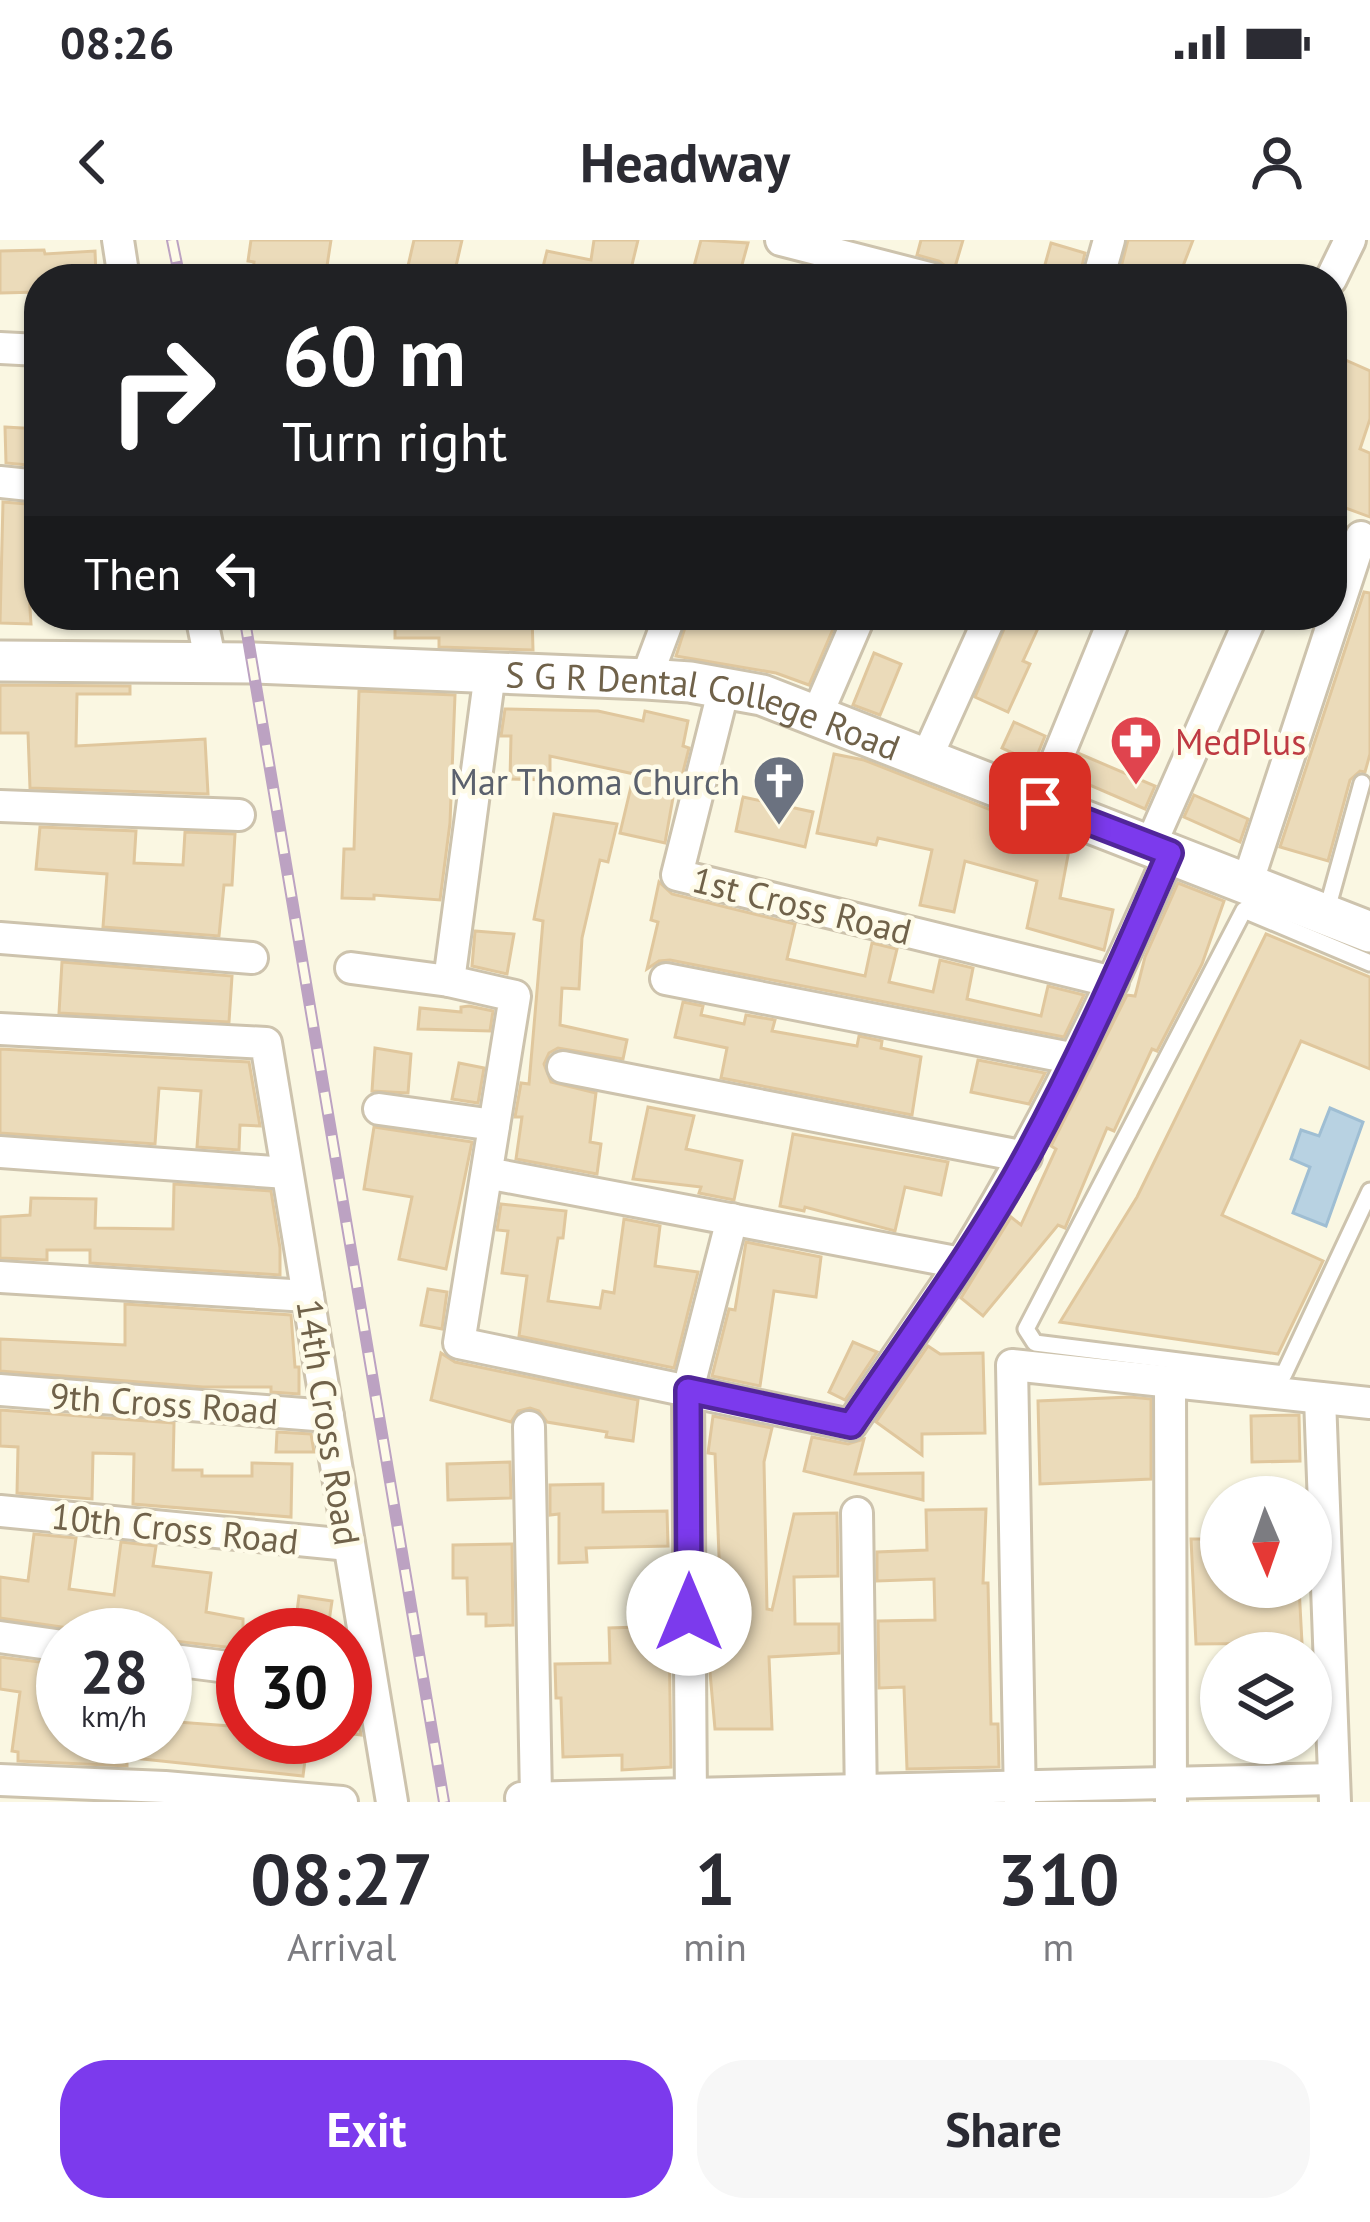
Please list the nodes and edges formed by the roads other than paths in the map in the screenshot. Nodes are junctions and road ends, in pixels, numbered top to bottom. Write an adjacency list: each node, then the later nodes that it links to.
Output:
1 (781, 240): 2 (street)
2 (875, 264)
3 (204, 630): 11 (street)
4 (664, 630): 13 (street)
5 (854, 630): 15 (street)
6 (985, 630): 16 (street)
7 (1110, 630): 18 (street)
8 (1246, 630): 21 (street)
9 (1325, 630): 22 (street)
10 (0, 661): 11 (street, S G R Dental College Road)
11 (211, 664): 12 (street, S G R Dental College Road)
12 (490, 673): 13 (street, S G R Dental College Road); 30 (street)
13 (646, 679): 14 (street, S G R Dental College Road)
14 (724, 688): 15 (street, S G R Dental College Road); 31 (street, 1st Cross Road)
15 (816, 717): 16 (street, S G R Dental College Road)
16 (926, 759): 18 (street, S G R Dental College Road)
17 (1362, 783): 23 (lane)
18 (1040, 803): 21 (street, S G R Dental College Road)
19 (0, 806): 20 (street)
20 (239, 815)
21 (1160, 849): 22 (street, S G R Dental College Road); 31 (street)
22 (1247, 884): 23 (street, S G R Dental College Road)
23 (1325, 914): 24 (street, S G R Dental College Road)
24 (1370, 932)
25 (0, 938): 26 (street)
26 (252, 958)
27 (1370, 963): 41 (lane)
28 (351, 968): 30 (street)
29 (665, 979): 33 (street)
30 (449, 982): 36 (street)
31 (1114, 982): 33 (street)
32 (0, 1029): 39 (street, 14th Cross Road)
33 (1076, 1059): 38 (street)
34 (563, 1067): 38 (street)
35 (379, 1109): 36 (street)
36 (494, 1125): 40 (street)
37 (0, 1152): 39 (street)
38 (1026, 1157): 43 (street)
39 (287, 1173): 45 (street, 14th Cross Road)
40 (487, 1173): 42 (street); 48 (street)
41 (1370, 1191)
42 (732, 1220): 43 (street); 48 (street)
43 (961, 1263): 48 (street)
44 (0, 1277): 45 (street)
45 (308, 1296): 51 (street, 14th Cross Road)
46 (1170, 1382): 49 (street); 62 (street); 63 (street)
47 (0, 1390): 51 (street, 9th Cross Road)
48 (688, 1390): 65 (street)
49 (1320, 1397): 50 (street); 61 (street)
50 (1370, 1403)
51 (328, 1416): 55 (street, 14th Cross Road)
52 (529, 1427): 65 (street)
53 (0, 1510): 55 (street, 10th Cross Road)
54 (857, 1513): 64 (street)
55 (349, 1545): 56 (street, 14th Cross Road)
56 (354, 1608)
57 (0, 1637): 58 (street)
58 (36, 1642)
59 (372, 1730): 67 (street, 14th Cross Road)
60 (0, 1780): 66 (street)
61 (1334, 1791): 62 (street)
62 (1171, 1792): 63 (street)
63 (1020, 1794): 64 (street)
64 (861, 1795): 65 (street)
65 (691, 1797)
66 (342, 1802)
67 (392, 1802)

